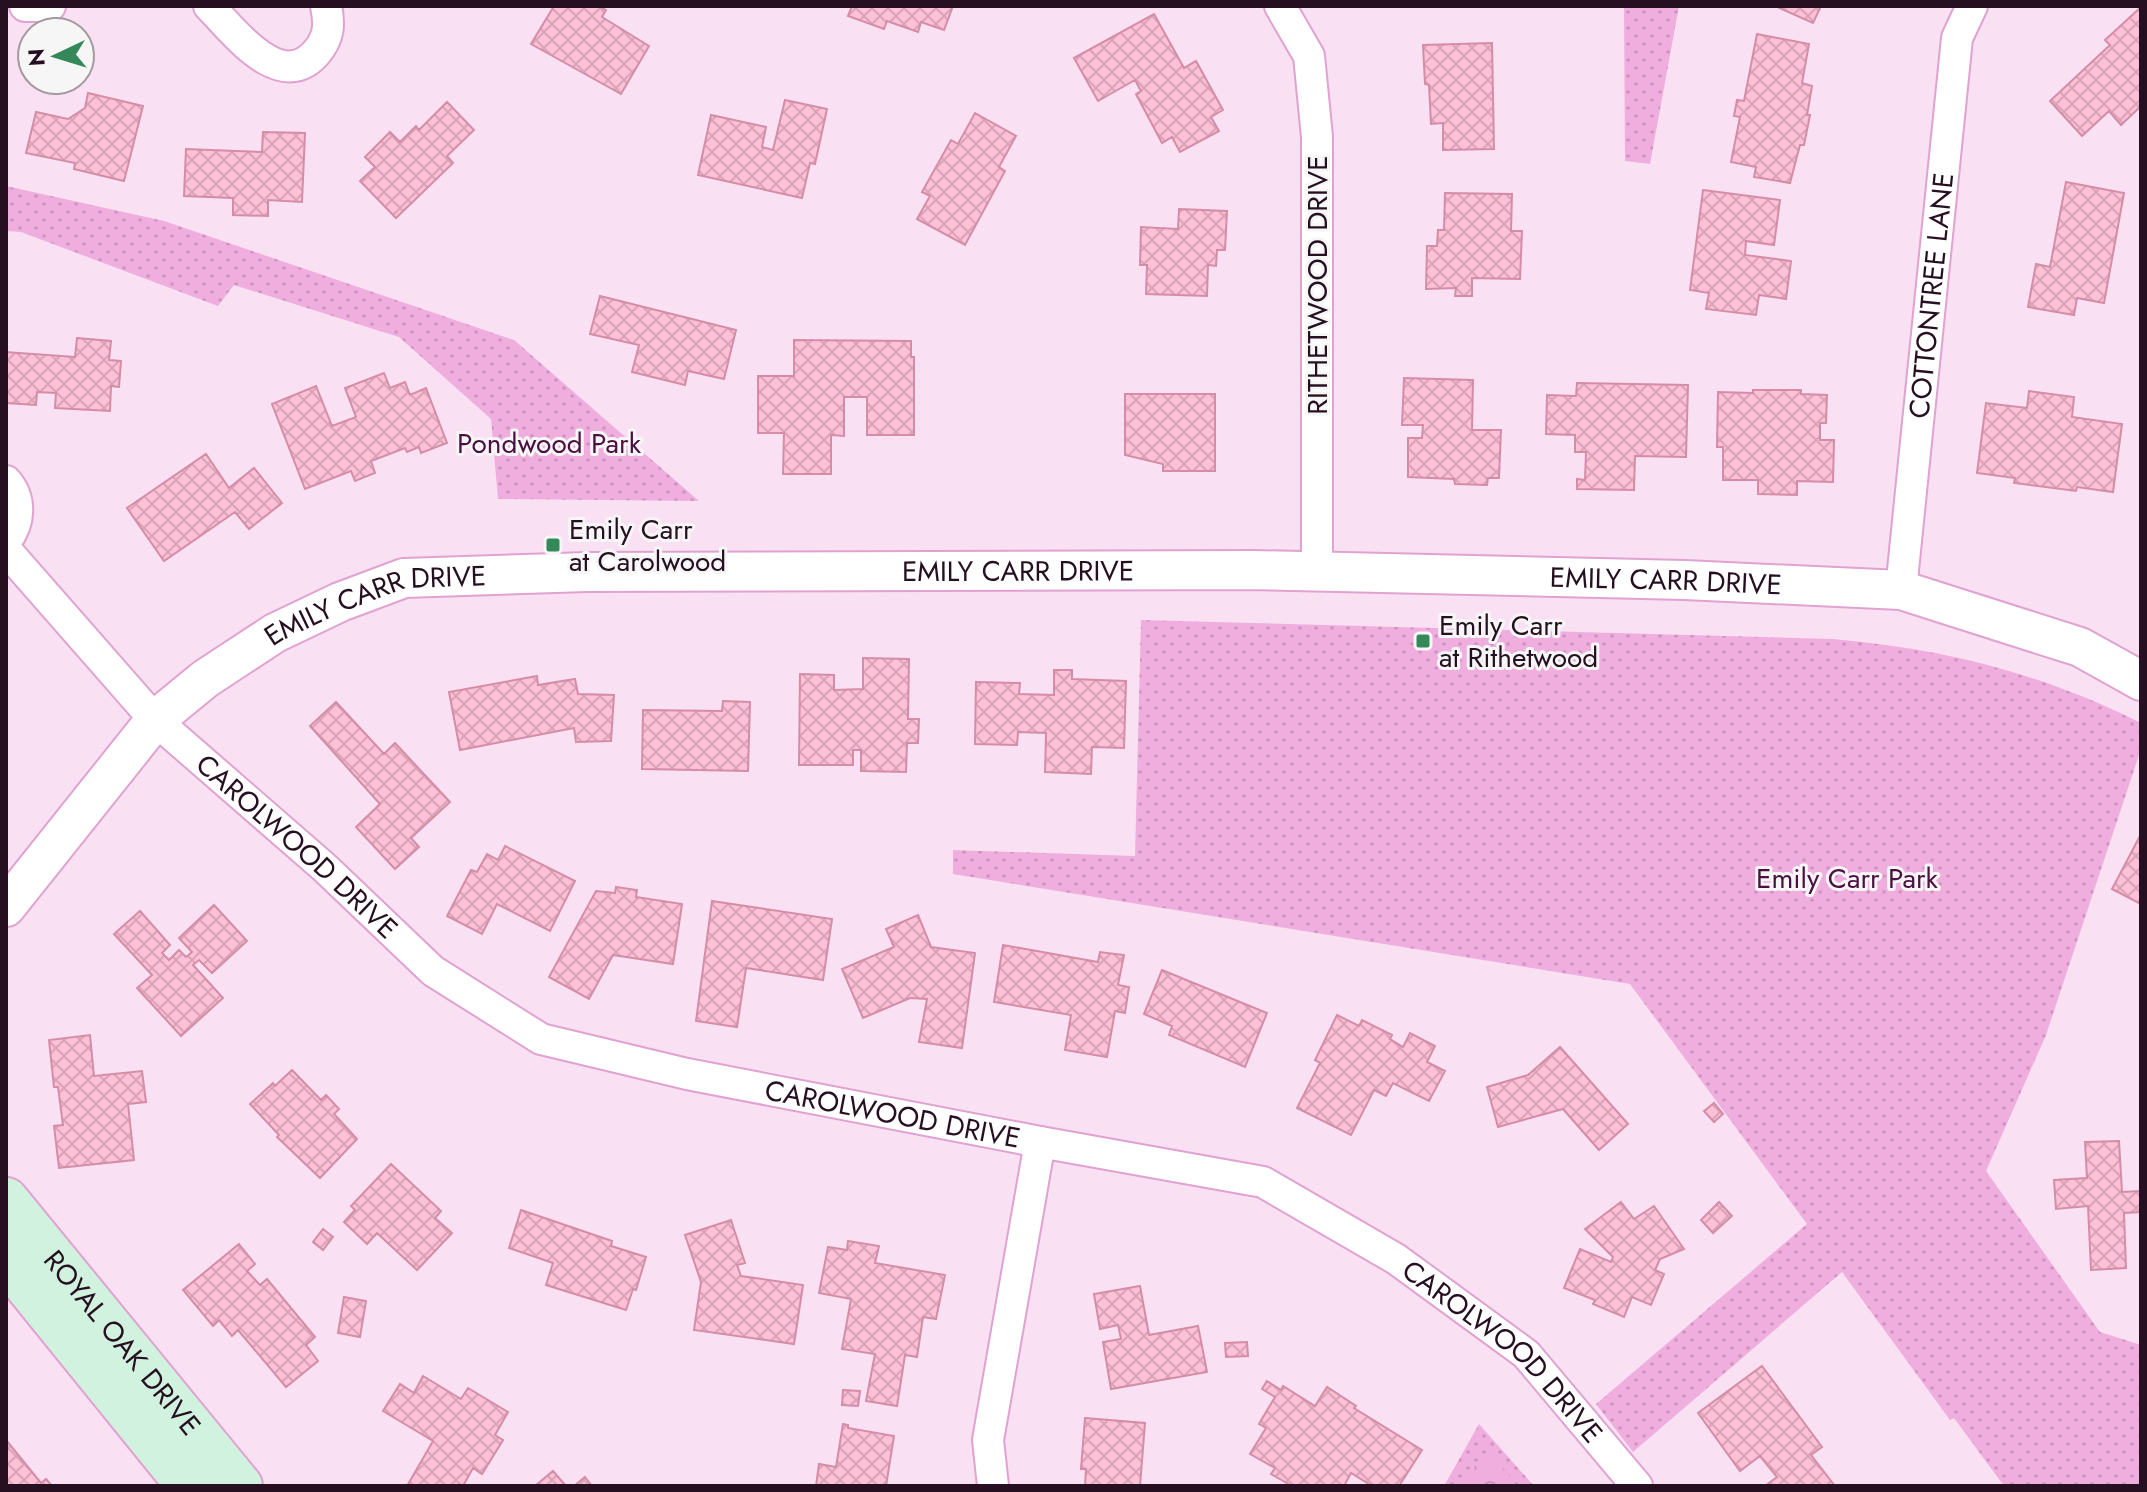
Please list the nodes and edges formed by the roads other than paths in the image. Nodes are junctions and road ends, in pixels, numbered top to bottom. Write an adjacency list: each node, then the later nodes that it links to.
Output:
1 (25, 6): 2 (street)
2 (50, 6)
3 (209, 6): 4 (street)
4 (326, 6)
5 (1280, 6): 10 (street, RITHETWOOD DRIVE)
6 (1972, 6): 11 (street, COTTONTREE LANE)
7 (6, 481): 8 (street)
8 (6, 541)
9 (6, 550): 13 (street, CAROLWOOD DRIVE)
10 (1317, 572): 11 (street, EMILY CARR DRIVE); 13 (street, EMILY CARR DRIVE)
11 (1901, 590): 12 (street, EMILY CARR DRIVE)
12 (2141, 681)
13 (155, 720): 14 (street, EMILY CARR DRIVE); 15 (street, CAROLWOOD DRIVE)
14 (6, 907)
15 (1040, 1142): 20 (street); 21 (street, CAROLWOOD DRIVE)
16 (6, 1200): 19 (main road, ROYAL OAK DRIVE)
17 (6, 1260): 18 (main road, ROYAL OAK DRIVE)
18 (189, 1486)
19 (240, 1486)
20 (993, 1486)
21 (1637, 1486)

